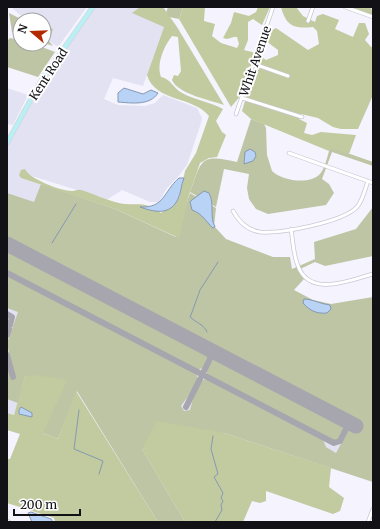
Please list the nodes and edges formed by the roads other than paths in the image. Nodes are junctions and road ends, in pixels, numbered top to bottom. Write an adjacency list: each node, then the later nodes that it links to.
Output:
1 (92, 7): 12 (main road, Kent Road)
2 (273, 7): 7 (street, Whit Avenue)
3 (313, 7): 6 (street)
4 (345, 7): 5 (street)
5 (373, 17)
6 (308, 21)
7 (254, 64): 8 (street); 9 (street, Whit Avenue)
8 (288, 76)
9 (242, 98): 10 (street, Whit Avenue); 11 (street)
10 (236, 114)
11 (302, 117)
12 (7, 143)
13 (289, 153): 14 (street)
14 (368, 181): 15 (street); 17 (street)
15 (373, 183)
16 (233, 211): 17 (street)
17 (291, 229): 18 (street)
18 (373, 274)
19 (373, 509): 20 (street)
20 (368, 522)

